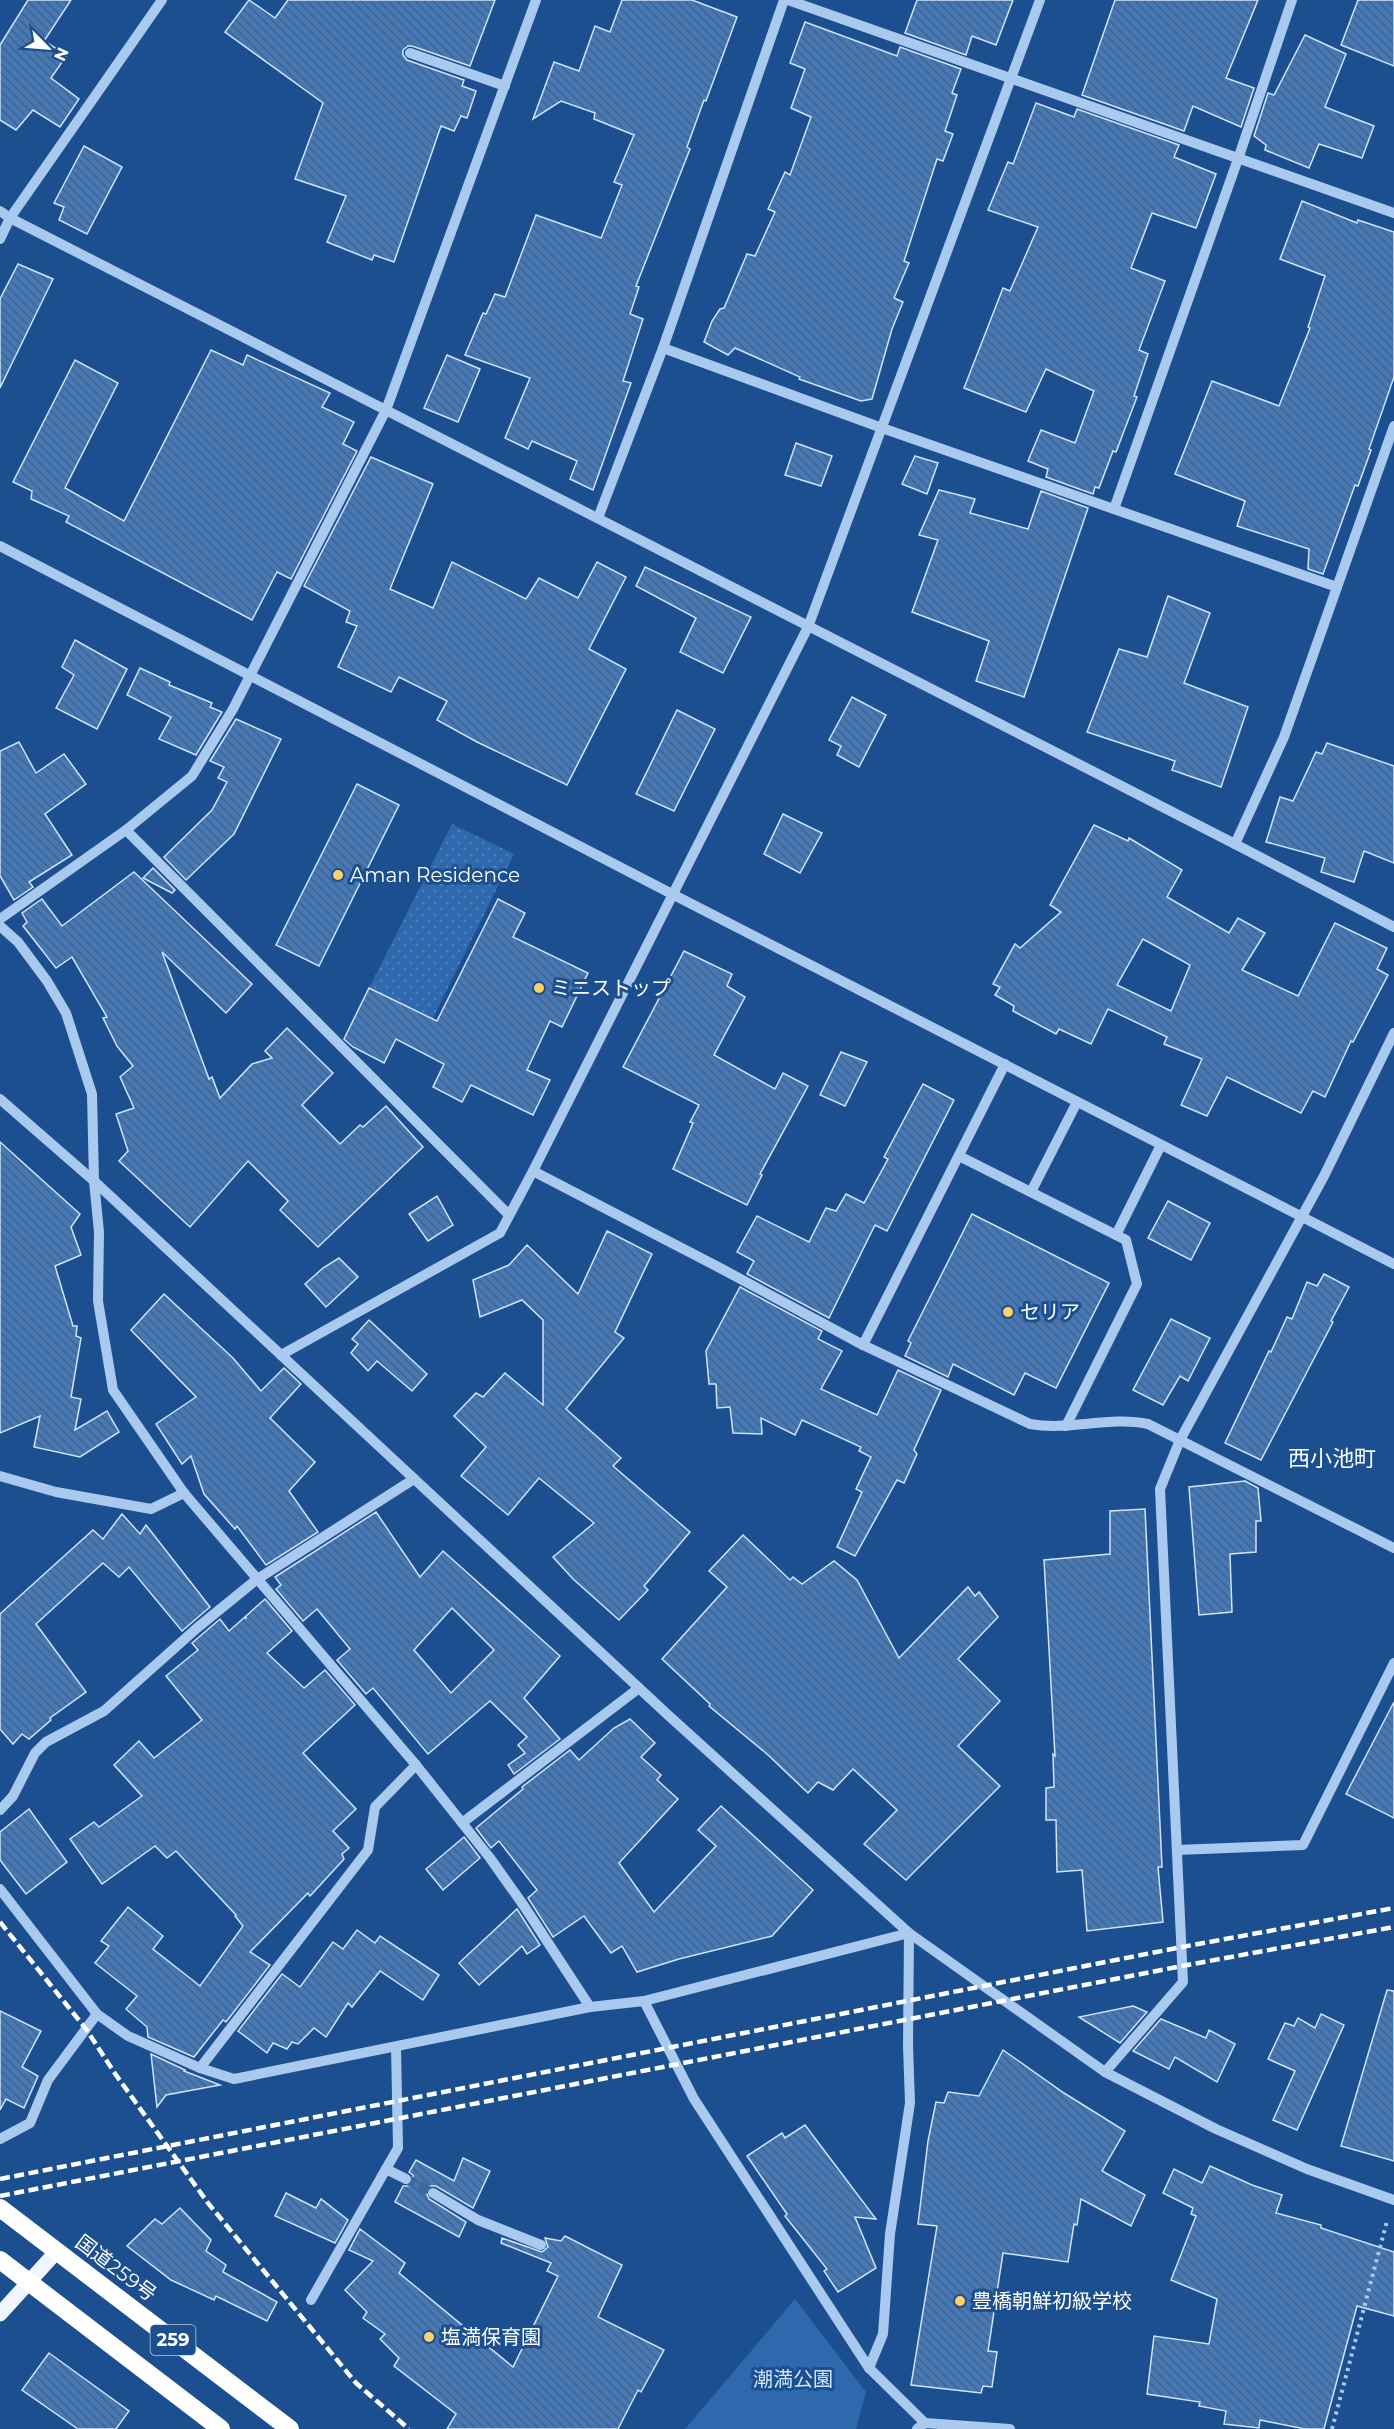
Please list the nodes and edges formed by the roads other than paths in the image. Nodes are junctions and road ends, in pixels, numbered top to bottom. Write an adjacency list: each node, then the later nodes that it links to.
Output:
1 (162, 0): 12 (street)
2 (536, 0): 8 (street)
3 (786, 0): 7 (street); 14 (street)
4 (1040, 0): 7 (street)
5 (1292, 0): 9 (street)
6 (410, 53): 8 (street)
7 (1012, 79): 9 (street); 17 (street)
8 (505, 86): 15 (street)
9 (1238, 159): 11 (street); 18 (street)
10 (0, 211): 12 (street)
11 (1394, 213)
12 (10, 218): 13 (street); 15 (street)
13 (0, 239)
14 (663, 348): 17 (street); 19 (street)
15 (386, 410): 19 (street); 23 (street)
16 (1394, 426): 21 (street)
17 (882, 428): 18 (street); 22 (street)
18 (1114, 509): 21 (street)
19 (598, 518): 22 (street)
20 (0, 546): 23 (street)
21 (1337, 587): 25 (street)
22 (808, 627): 25 (street); 26 (street)
23 (252, 675): 24 (street); 26 (street)
24 (126, 830): 27 (street); 39 (street)
25 (1235, 844): 29 (street)
26 (674, 895): 31 (street); 36 (street)
27 (0, 919)
28 (0, 926): 37 (street)
29 (1394, 927)
30 (1394, 1034): 40 (street)
31 (1005, 1064): 33 (street); 35 (street)
32 (0, 1099): 37 (street)
33 (1077, 1102): 34 (street); 38 (street)
34 (1161, 1145): 40 (street); 41 (street)
35 (959, 1155): 38 (street); 43 (street)
36 (533, 1171): 39 (street); 43 (street)
37 (94, 1181): 44 (street); 49 (street)
38 (1031, 1192): 41 (street)
39 (509, 1215): 44 (street)
40 (1302, 1217): 42 (street); 46 (street)
41 (1116, 1235): 45 (street)
42 (1394, 1263)
43 (863, 1345): 45 (street)
44 (282, 1355): 48 (street)
45 (1066, 1426): 46 (street)
46 (1180, 1440): 50 (street); 57 (street)
47 (0, 1476): 49 (street)
48 (414, 1479): 51 (street); 53 (street)
49 (184, 1493): 51 (street)
50 (1394, 1548)
51 (256, 1580): 54 (street); 55 (street)
52 (1394, 1663): 57 (street)
53 (639, 1689): 56 (street); 59 (street)
54 (416, 1765): 56 (street); 64 (street)
55 (0, 1810)
56 (462, 1823): 61 (street)
57 (1177, 1850): 65 (street)
58 (0, 1889): 62 (street)
59 (909, 1933): 60 (street); 65 (street); 78 (street)
60 (644, 2001): 61 (street); 78 (street)
61 (590, 2007): 63 (street)
62 (97, 2014): 64 (street); 66 (street)
63 (396, 2047): 64 (street); 67 (street)
64 (200, 2068)
65 (1105, 2072): 70 (street)
66 (0, 2139)
67 (386, 2169): 68 (street); 76 (street)
68 (406, 2179)
69 (433, 2193): 72 (street)
70 (1393, 2200)
71 (0, 2208): 73 (highway, 国道259号 / 259)
72 (541, 2245)
73 (57, 2251): 75 (main road); 81 (highway, 国道259号 / 259)
74 (0, 2260): 75 (highway, 259)
75 (28, 2281): 77 (main road); 80 (highway, 259)
76 (312, 2300)
77 (0, 2314)
78 (868, 2368): 79 (street)
79 (921, 2426): 82 (street)
80 (221, 2429)
81 (290, 2429)
82 (1010, 2429)

